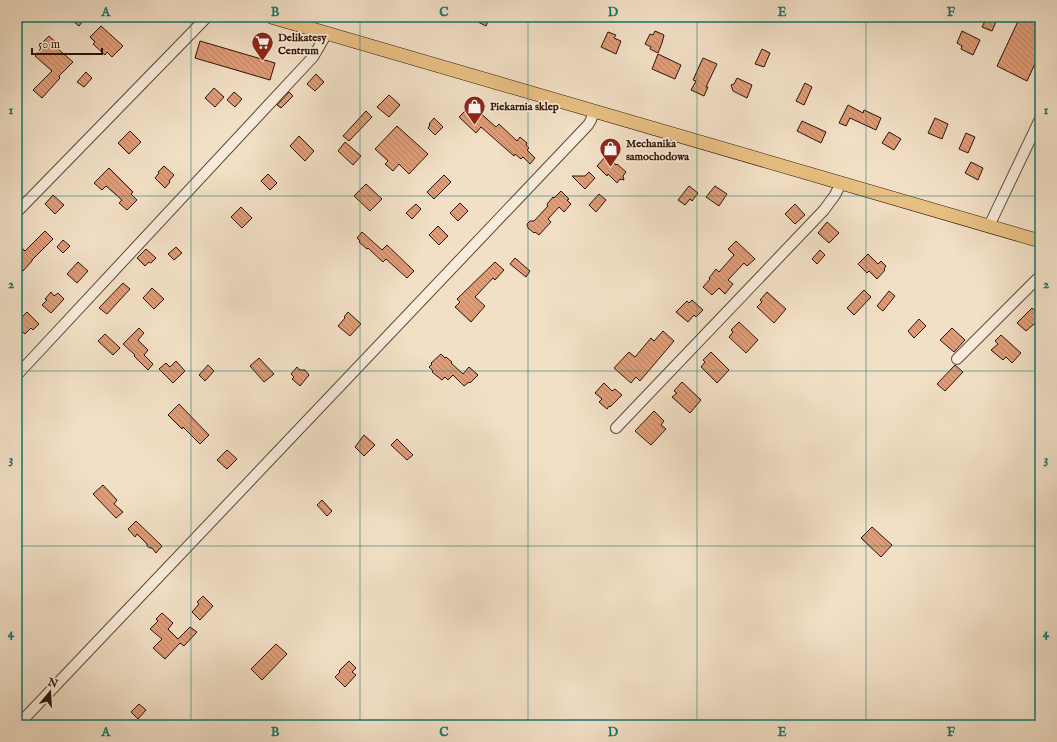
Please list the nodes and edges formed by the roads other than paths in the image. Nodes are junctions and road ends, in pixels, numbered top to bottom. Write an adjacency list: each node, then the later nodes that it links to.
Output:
1 (20, 17): 5 (street)
2 (207, 17): 10 (street)
3 (271, 17): 4 (main road)
4 (285, 19): 6 (main road)
5 (17, 20)
6 (327, 33): 7 (main road); 15 (street)
7 (594, 111): 9 (main road); 17 (street)
8 (1040, 118): 11 (street)
9 (841, 183): 11 (main road); 16 (street)
10 (17, 212)
11 (989, 226): 12 (main road)
12 (1040, 241)
13 (1040, 276): 14 (street)
14 (957, 359)
15 (17, 375)
16 (616, 428)
17 (18, 725)

